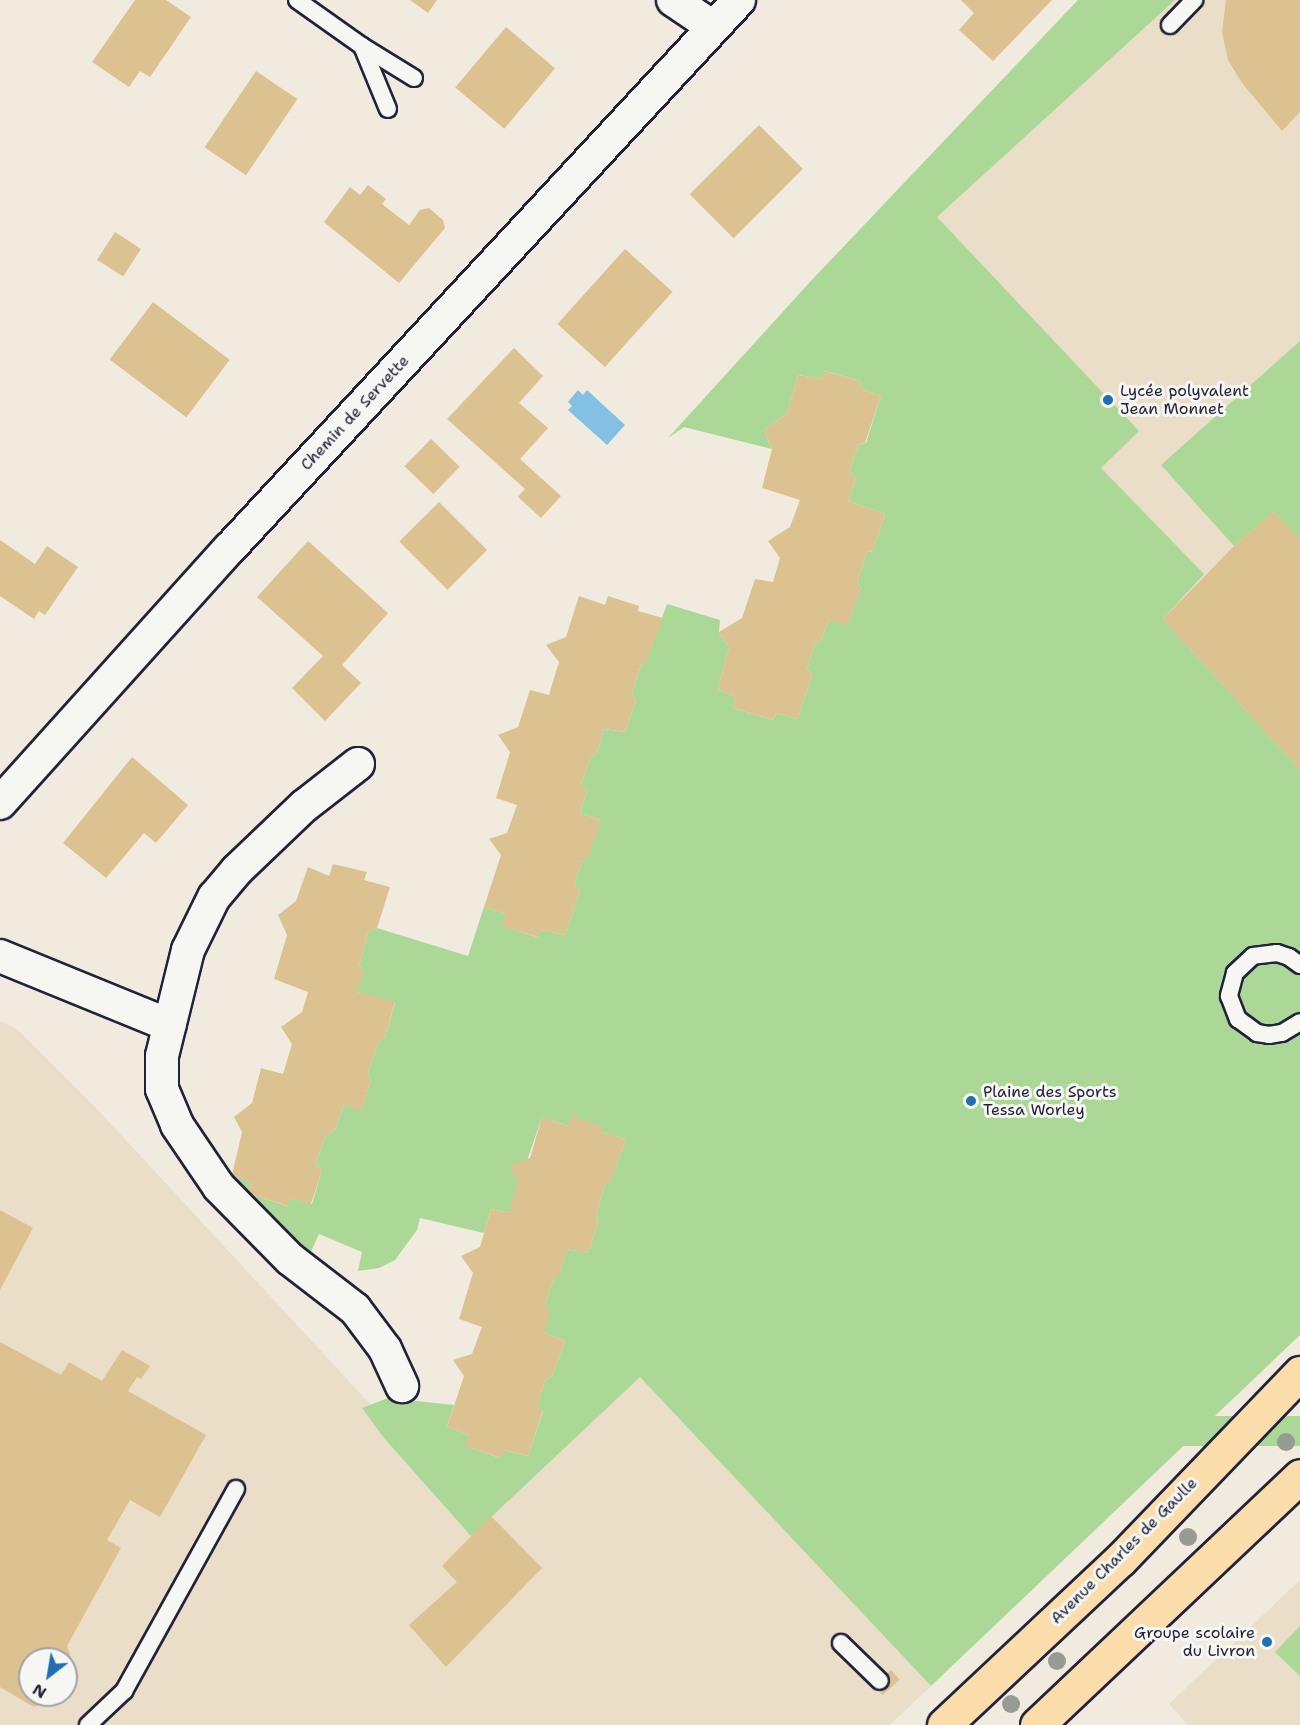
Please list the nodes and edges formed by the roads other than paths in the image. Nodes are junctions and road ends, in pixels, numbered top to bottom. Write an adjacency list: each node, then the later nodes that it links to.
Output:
1 (297, 0): 7 (lane)
2 (674, 0): 6 (street)
3 (739, 0): 6 (street, Chemin de Servette)
4 (1194, 0): 5 (lane)
5 (1170, 25)
6 (713, 27): 11 (street, Chemin de Servette)
7 (362, 46): 8 (lane); 9 (lane)
8 (414, 78)
9 (388, 109)
10 (358, 765): 15 (street)
11 (0, 803)
12 (0, 956): 15 (street)
13 (1300, 965): 14 (lane)
14 (1300, 1022)
15 (169, 1025): 17 (street)
16 (1300, 1373): 23 (main road, Avenue Charles de Gaulle)
17 (402, 1386)
18 (1300, 1476): 24 (main road)
19 (236, 1489): 22 (lane)
20 (841, 1643): 21 (lane)
21 (880, 1681)
22 (88, 1725)
23 (944, 1725)
24 (1037, 1725)

